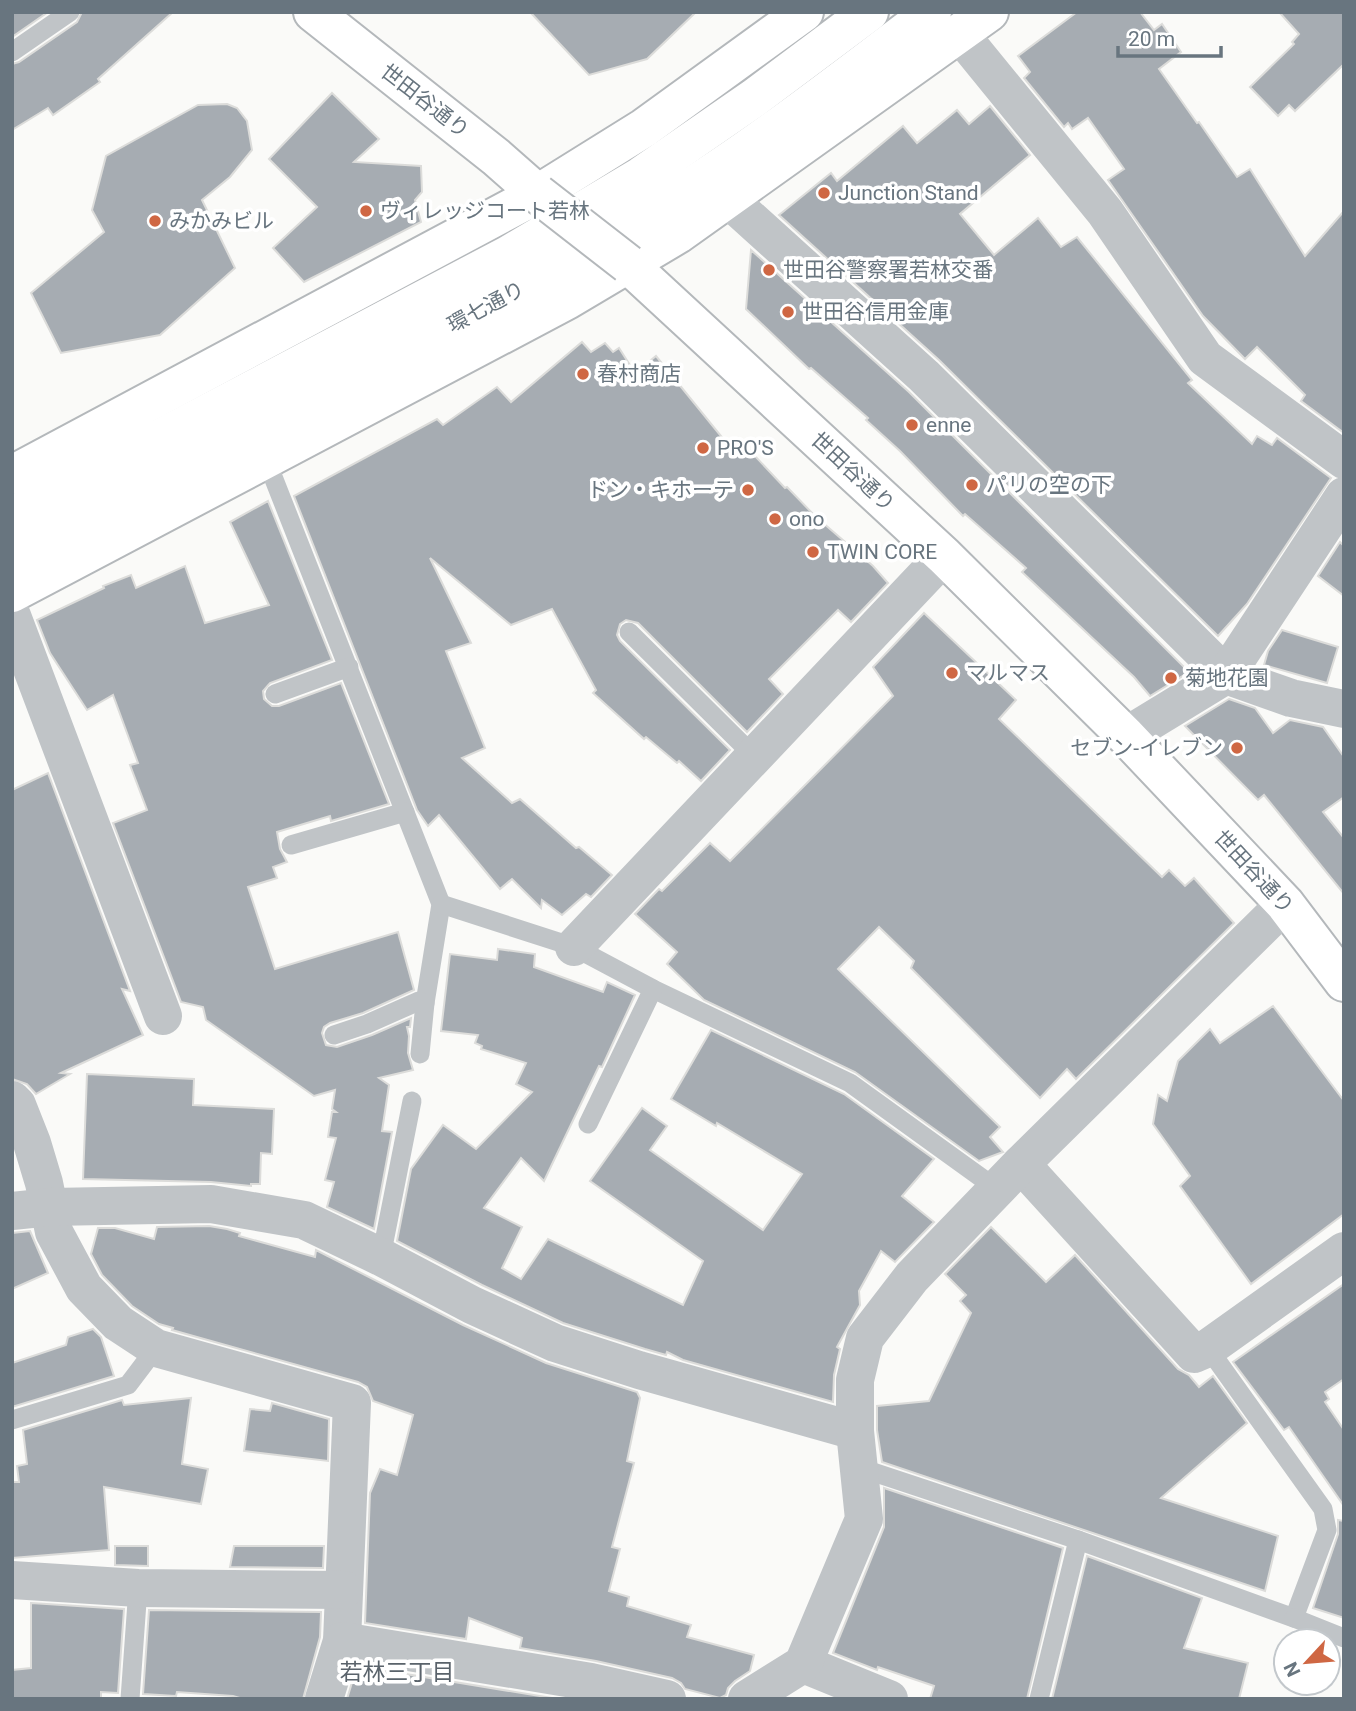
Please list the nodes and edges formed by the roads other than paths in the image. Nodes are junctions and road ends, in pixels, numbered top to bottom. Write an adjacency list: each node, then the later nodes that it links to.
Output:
1 (70, 12): 6 (lane)
2 (313, 12): 7 (main road, 世田谷通り)
3 (804, 12): 7 (main road)
4 (869, 12): 14 (main road, 環七通り)
5 (960, 19): 8 (main road); 11 (street); 15 (main road, 環七通り)
6 (12, 52)
7 (538, 194): 9 (main road, 世田谷通り, bridge); 12 (main road)
8 (728, 199): 9 (main road); 21 (street)
9 (628, 264): 10 (main road); 16 (main road, 世田谷通り)
10 (266, 459): 17 (main road); 20 (lane)
11 (1344, 460)
12 (12, 475)
13 (1344, 496): 21 (street)
14 (12, 516)
15 (12, 555)
16 (944, 556): 24 (main road, 世田谷通り); 25 (street)
17 (12, 593)
18 (12, 617): 34 (street)
19 (629, 632): 25 (lane)
20 (349, 667): 22 (lane); 26 (lane)
21 (1226, 675): 23 (street); 24 (street)
22 (275, 694)
23 (1344, 709)
24 (1126, 736): 29 (main road, 世田谷通り)
25 (754, 756): 30 (street)
26 (405, 812): 27 (lane); 28 (lane)
27 (291, 845)
28 (441, 904): 30 (lane); 33 (lane)
29 (1285, 904): 31 (main road, 世田谷通り); 40 (street)
30 (574, 947): 32 (lane)
31 (1344, 982)
32 (653, 989): 39 (lane); 40 (lane)
33 (425, 1003): 35 (lane); 36 (lane)
34 (163, 1016)
35 (334, 1035)
36 (420, 1055)
37 (12, 1100): 41 (street)
38 (412, 1101): 44 (lane)
39 (588, 1124)
40 (1009, 1176): 46 (street); 48 (street)
41 (51, 1207): 42 (street); 44 (street); 45 (street)
42 (12, 1211)
43 (1344, 1251): 46 (street)
44 (381, 1257): 48 (street)
45 (156, 1348): 47 (lane); 53 (street)
46 (1208, 1348): 54 (lane)
47 (12, 1420)
48 (855, 1431): 49 (street)
49 (858, 1471): 50 (lane); 57 (street)
50 (1078, 1540): 54 (lane); 64 (lane)
51 (12, 1580): 52 (street)
52 (138, 1588): 53 (street); 59 (lane)
53 (344, 1590): 56 (street)
54 (1294, 1618): 55 (lane)
55 (1344, 1638)
56 (342, 1641): 58 (street); 60 (street)
57 (803, 1664): 62 (street); 63 (street)
58 (589, 1690): 61 (street)
59 (130, 1699)
60 (324, 1699)
61 (667, 1699)
62 (747, 1699)
63 (889, 1699)
64 (1039, 1699)

